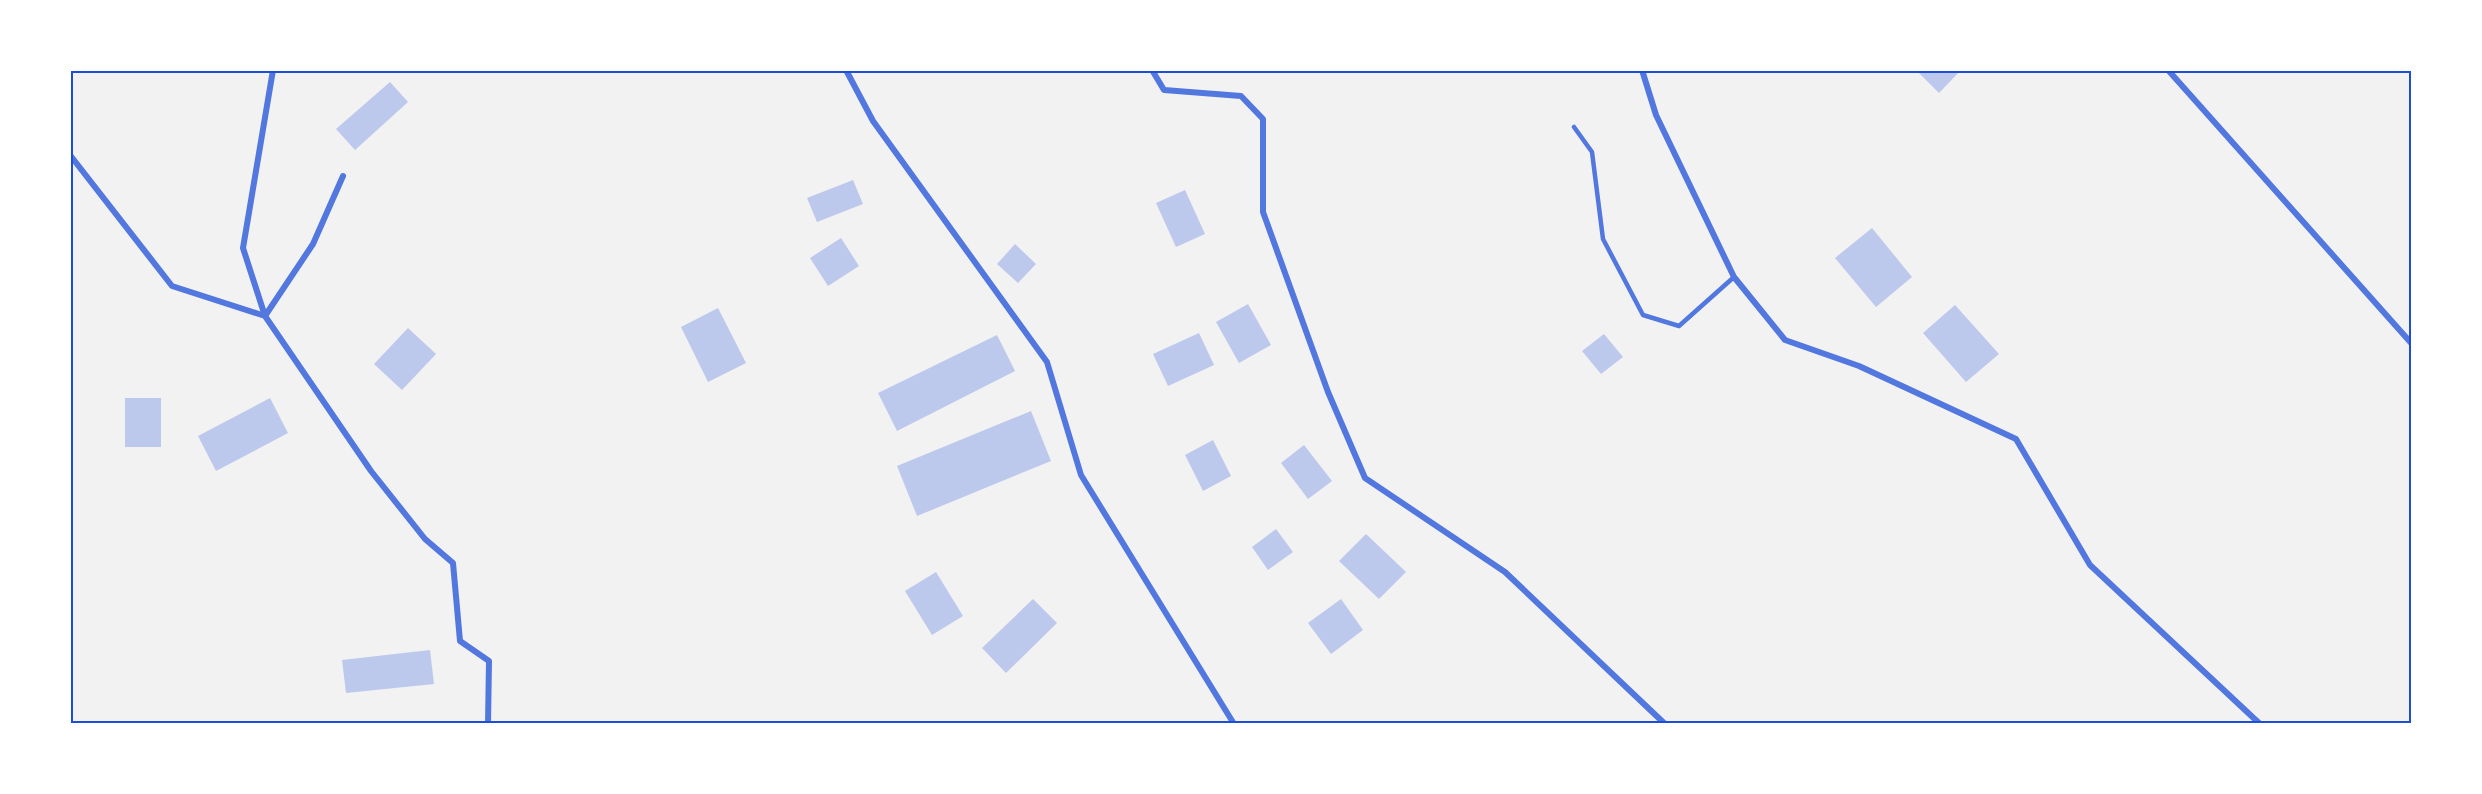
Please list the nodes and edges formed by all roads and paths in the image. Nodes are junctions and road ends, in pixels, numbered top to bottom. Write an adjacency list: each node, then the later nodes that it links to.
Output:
1 (273, 70): 10 (street)
2 (846, 70): 13 (street)
3 (1152, 70): 14 (street)
4 (1642, 70): 9 (street)
5 (2168, 70): 11 (street)
6 (1574, 127): 9 (lane)
7 (70, 155): 10 (street)
8 (343, 176): 10 (street)
9 (1734, 277): 15 (street)
10 (265, 316): 12 (street)
11 (2412, 344)
12 (488, 723)
13 (1234, 723)
14 (1665, 723)
15 (2260, 723)

